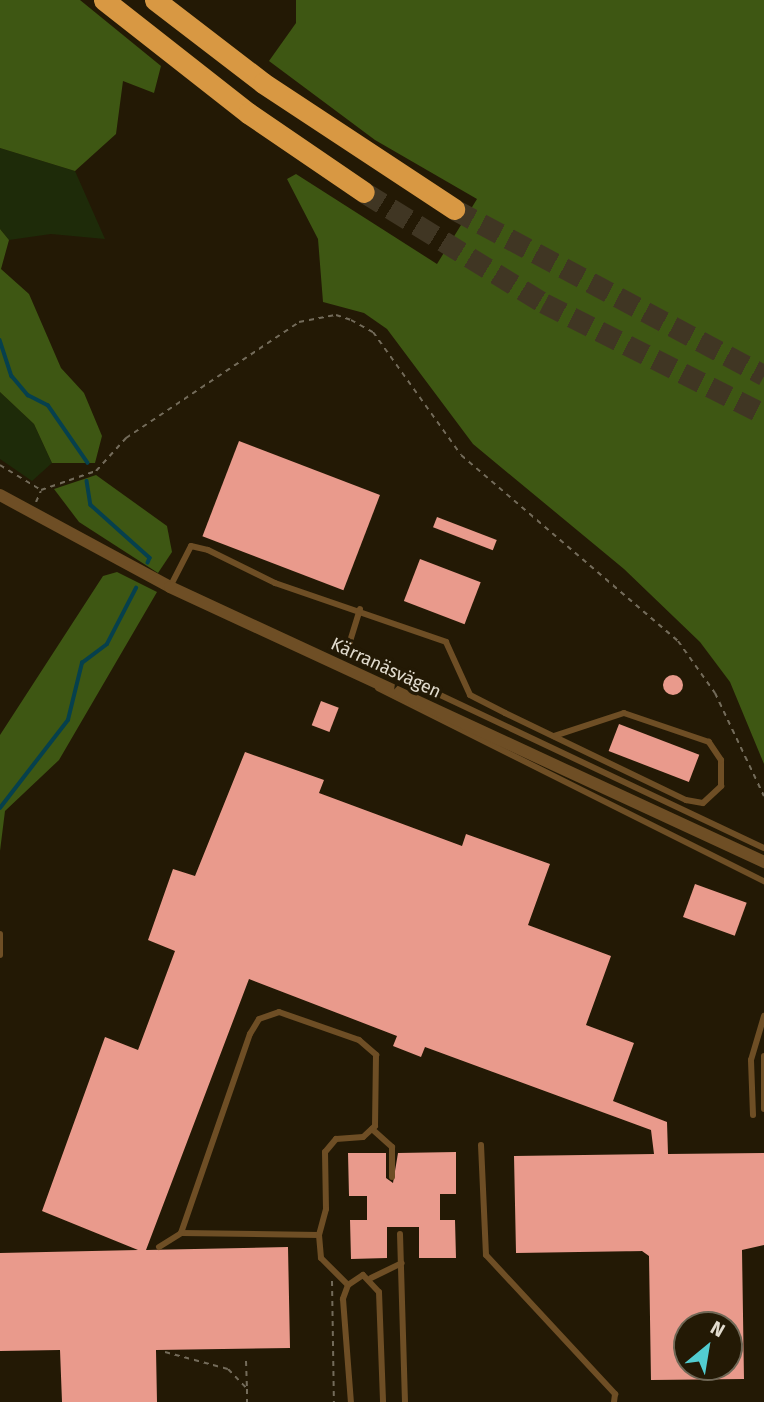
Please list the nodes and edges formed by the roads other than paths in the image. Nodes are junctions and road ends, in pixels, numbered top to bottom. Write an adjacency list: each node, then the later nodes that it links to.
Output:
1 (104, 0): 3 (highway)
2 (155, 0): 4 (highway)
3 (364, 192)
4 (454, 209)
5 (0, 495): 6 (street, Kärranäsvägen)
6 (170, 587): 7 (lane); 8 (street, Kärranäsvägen)
7 (360, 609): 9 (lane); 10 (lane)
8 (371, 681): 11 (street, Kärranäsvägen); 12 (lane)
9 (554, 736): 9 (lane)
10 (764, 848)
11 (764, 862)
12 (764, 881)
13 (0, 934): 14 (lane)
14 (0, 955)
15 (764, 1016): 18 (lane)
16 (764, 1059): 17 (lane)
17 (764, 1109)
18 (752, 1115)
19 (372, 1129): 21 (lane); 22 (lane); 23 (lane)
20 (481, 1145): 32 (lane)
21 (392, 1177)
22 (181, 1233): 23 (lane); 25 (lane)
23 (319, 1234): 28 (lane)
24 (400, 1234): 26 (lane)
25 (159, 1247)
26 (402, 1263): 27 (lane); 31 (lane)
27 (371, 1278): 28 (lane); 30 (lane)
28 (348, 1285): 29 (lane)
29 (351, 1402)
30 (383, 1402)
31 (405, 1402)
32 (614, 1402)

